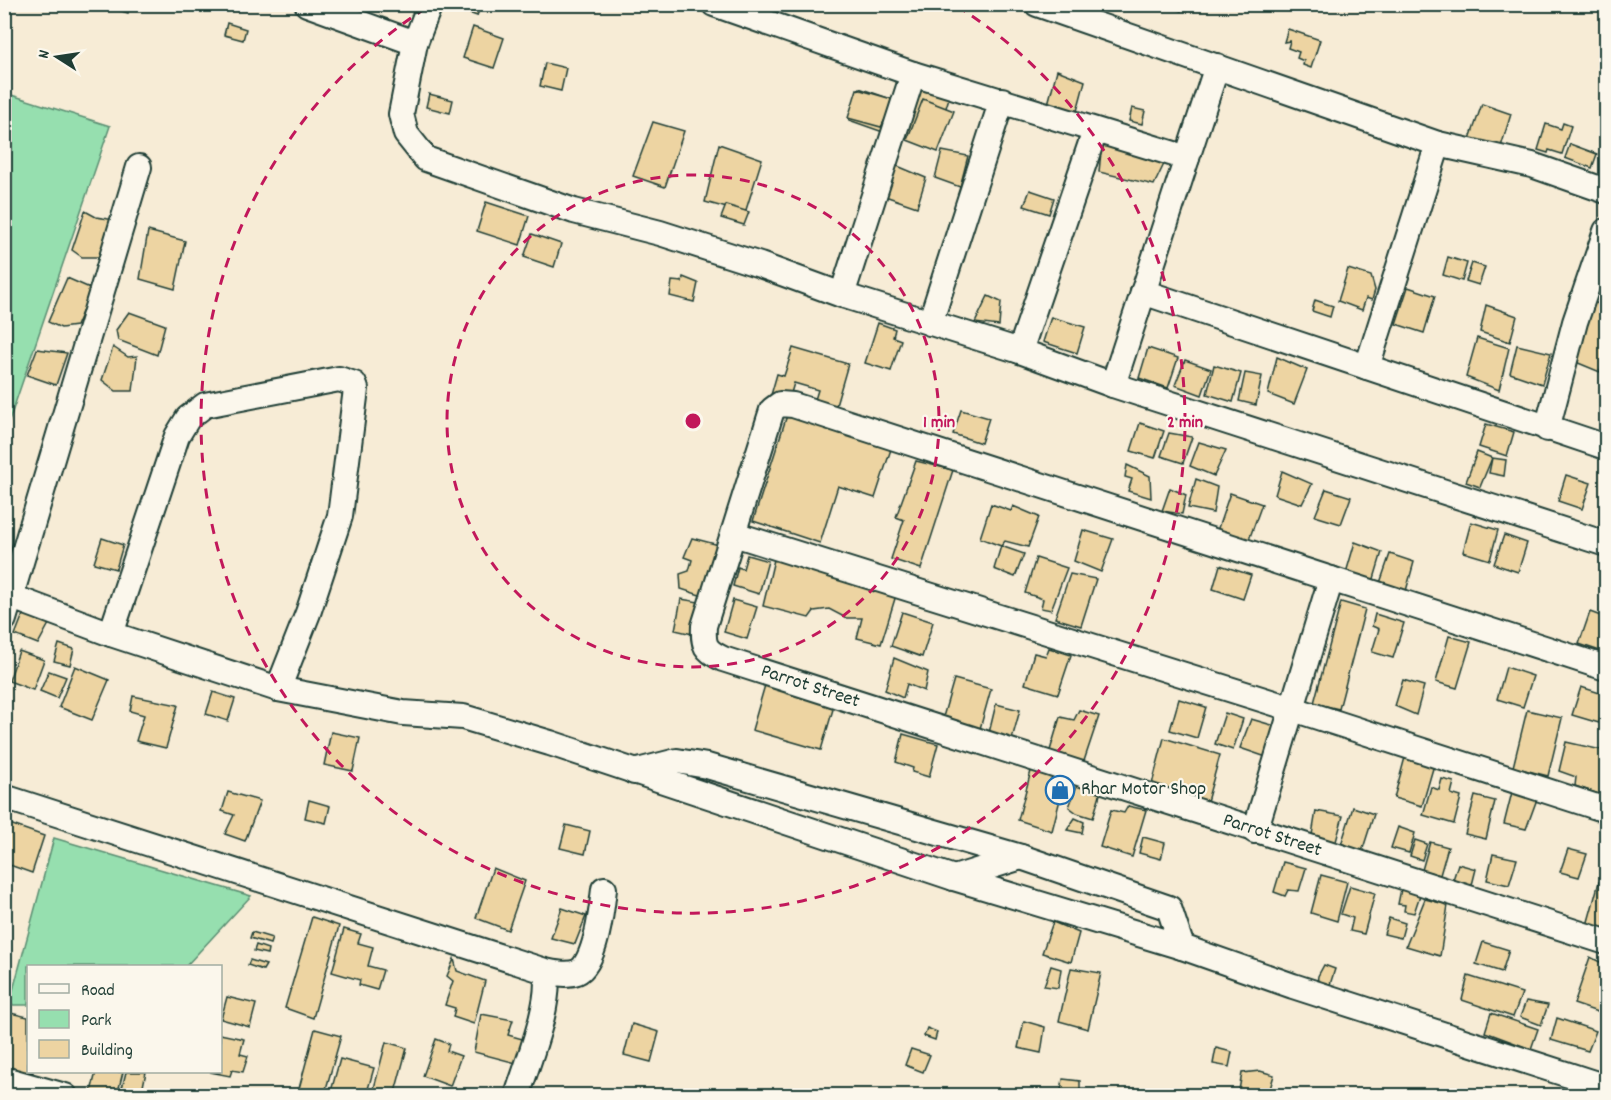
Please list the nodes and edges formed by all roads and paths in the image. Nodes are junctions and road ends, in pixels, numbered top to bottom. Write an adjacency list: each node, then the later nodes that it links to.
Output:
1 (307, 4): 5 (street)
2 (430, 4): 5 (street)
3 (714, 4): 7 (street)
4 (1037, 4): 6 (street)
5 (415, 43): 16 (street)
6 (1217, 66): 10 (street); 11 (street)
7 (913, 74): 8 (street); 16 (street)
8 (1002, 100): 9 (street); 17 (street)
9 (1095, 131): 11 (street); 18 (street)
10 (1438, 144): 13 (street); 19 (street)
11 (1187, 158): 15 (street)
12 (139, 167): 26 (street)
13 (1606, 191)
14 (1606, 231): 21 (street)
15 (1143, 292): 19 (street); 20 (street)
16 (842, 295): 17 (street)
17 (930, 323): 18 (street)
18 (1020, 351): 20 (street)
19 (1367, 367): 21 (street)
20 (1113, 385): 24 (street)
21 (1547, 429): 22 (street)
22 (1606, 447)
23 (734, 534): 25 (street); 30 (street); 36 (street, Parrot Street)
24 (1606, 544)
25 (1331, 579): 28 (street); 30 (street)
26 (7, 603): 27 (street)
27 (111, 634): 29 (street); 29 (street)
28 (1606, 668)
29 (278, 689): 32 (street)
30 (1293, 709): 35 (street); 36 (street)
31 (670, 763): 32 (street); 33 (street); 37 (street)
32 (634, 772): 33 (street)
33 (684, 788): 38 (street)
34 (4, 797): 44 (street)
35 (1606, 810)
36 (1255, 831): 42 (street, Parrot Street)
37 (1021, 857): 38 (street); 40 (street)
38 (954, 878): 41 (street)
39 (604, 889): 44 (street)
40 (1122, 891): 41 (street); 43 (street)
41 (1088, 920): 43 (street)
42 (1606, 942)
43 (1182, 947): 46 (street)
44 (545, 971): 48 (street)
45 (4, 1079): 47 (street)
46 (1606, 1087)
47 (65, 1095)
48 (517, 1095)

